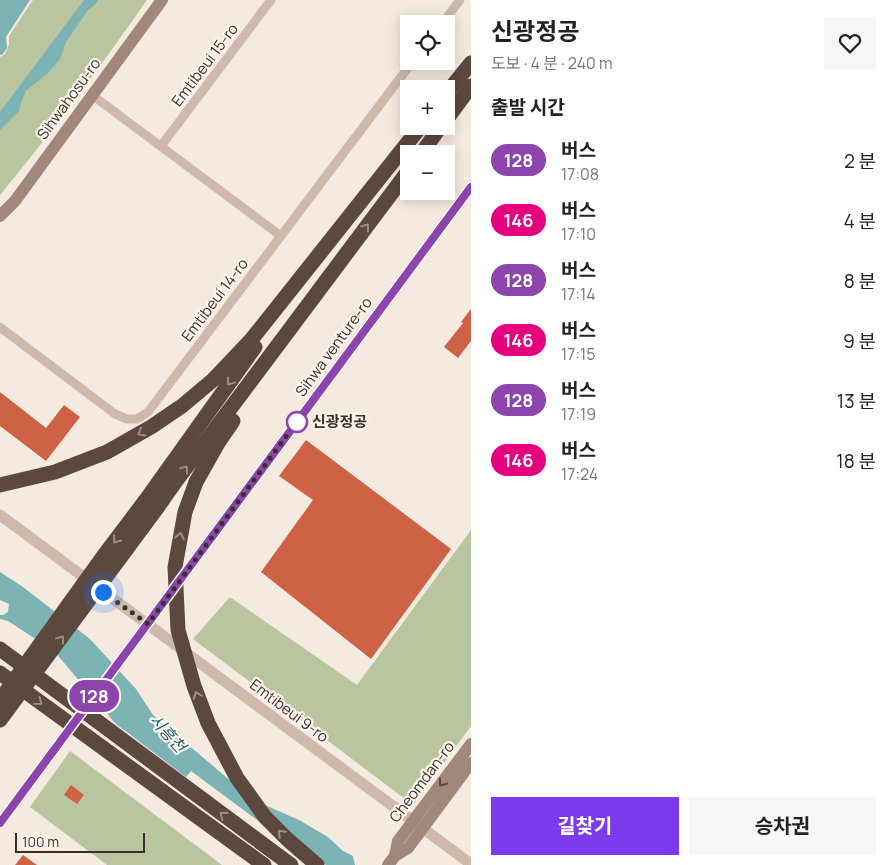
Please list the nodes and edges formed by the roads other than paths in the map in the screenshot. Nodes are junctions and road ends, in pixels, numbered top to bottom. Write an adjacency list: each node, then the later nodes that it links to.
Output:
1 (162, 0): 9 (main road, Sihwahosu-ro)
2 (271, 0): 11 (street, Emtibeui 15-ro)
3 (460, 0): 4 (street)
4 (449, 15)
5 (471, 63): 7 (highway)
6 (406, 70): 17 (street, Emtibeui 14-ro)
7 (455, 83)
8 (471, 86): 10 (highway)
9 (92, 95): 11 (street); 16 (main road, Sihwahosu-ro)
10 (455, 108)
11 (161, 146): 17 (street)
12 (400, 154): 20 (highway, one-way to 20)
13 (400, 154): 21 (highway, one-way to 21)
14 (400, 182): 18 (highway, one-way to 14)
15 (471, 187): 23 (street, Sihwa venture-ro)
16 (0, 216)
17 (281, 236): 19 (street, Emtibeui 14-ro)
18 (337, 266): 21 (highway, one-way to 18); 36 (highway, one-way to 18, bridge)
19 (0, 327)
20 (0, 485)
21 (151, 505): 26 (highway, one-way to 26, bridge); 27 (highway, one-way to 21, bridge)
22 (0, 515): 23 (street, Emtibeui 9-ro)
23 (148, 624): 30 (street, Sihwa venture-ro); 31 (street, Emtibeui 9-ro)
24 (0, 650): 35 (highway, one-way to 24, bridge)
25 (3, 676): 34 (highway, one-way to 34, bridge)
26 (0, 700)
27 (0, 720)
28 (471, 744): 31 (main road, Cheomdan-ro, one-way to 31)
29 (471, 763): 31 (main road, Cheomdan-ro)
30 (0, 823)
31 (418, 825): 32 (main road, Cheomdan-ro); 33 (street, Emtibeui 9-ro)
32 (391, 860)
33 (471, 864)
34 (264, 865)
35 (291, 865)
36 (318, 865)

